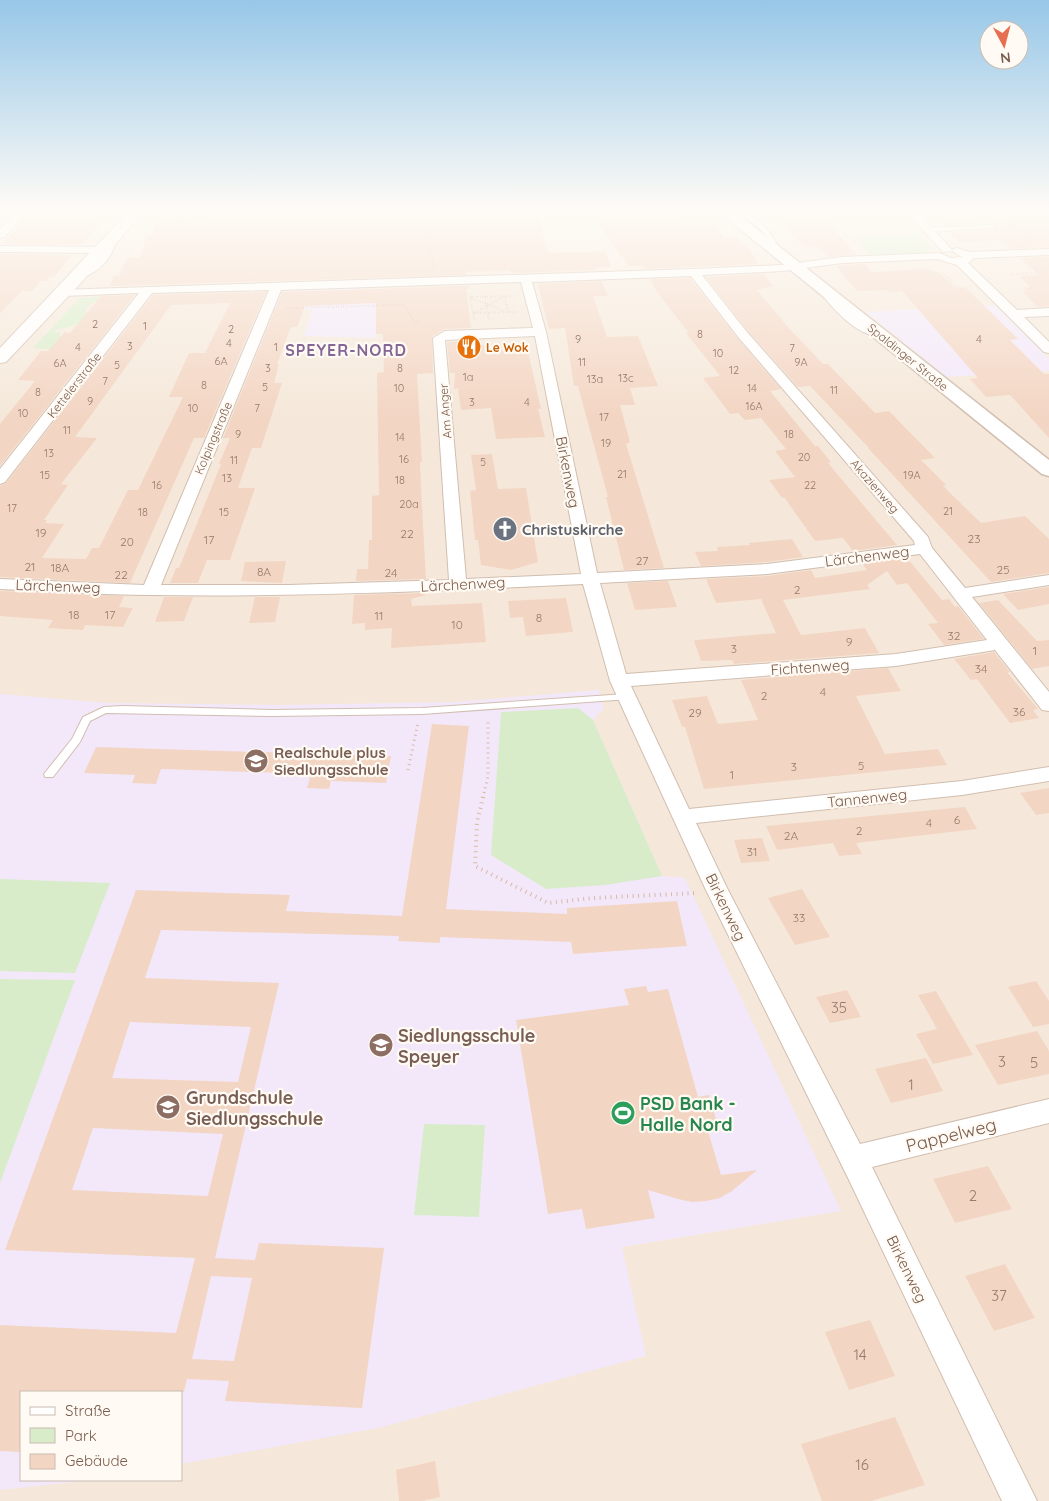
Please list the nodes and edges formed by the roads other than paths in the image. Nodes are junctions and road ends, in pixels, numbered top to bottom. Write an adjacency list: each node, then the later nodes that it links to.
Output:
1 (77, 277): 9 (main road)
2 (553, 277): 6 (street)
3 (698, 277): 17 (street, Akazienweg)
4 (807, 277): 15 (street, Spaldinger Straße)
5 (981, 277): 11 (street)
6 (526, 278): 7 (street); 12 (street, Birkenweg)
7 (277, 285): 8 (street); 22 (street, Kolpingstraße)
8 (148, 290): 9 (street); 16 (street, Kettelerstraße)
9 (64, 292): 14 (main road)
10 (1049, 312): 11 (street)
11 (1014, 314): 13 (street)
12 (540, 332): 18 (street, Birkenweg); 21 (street, Am Anger)
13 (1049, 348)
14 (0, 358)
15 (1049, 470)
16 (0, 480)
17 (924, 549): 18 (street, Lärchenweg); 23 (street, Akazienweg)
18 (590, 578): 21 (street, Lärchenweg); 26 (street, Birkenweg)
19 (1049, 580): 23 (street)
20 (0, 584): 22 (street, Lärchenweg)
21 (458, 585): 22 (street, Lärchenweg)
22 (150, 590)
23 (961, 594): 24 (street, Akazienweg)
24 (999, 644): 25 (street, Akazienweg); 26 (street, Fichtenweg)
25 (1040, 682): 27 (street, Akazienweg)
26 (622, 689): 28 (lane); 30 (street, Birkenweg)
27 (1049, 705)
28 (48, 774)
29 (1049, 774): 30 (street, Tannenweg)
30 (684, 817): 32 (street, Birkenweg)
31 (1049, 1112): 32 (street, Pappelweg)
32 (853, 1159): 33 (street, Birkenweg)
33 (1020, 1501)

